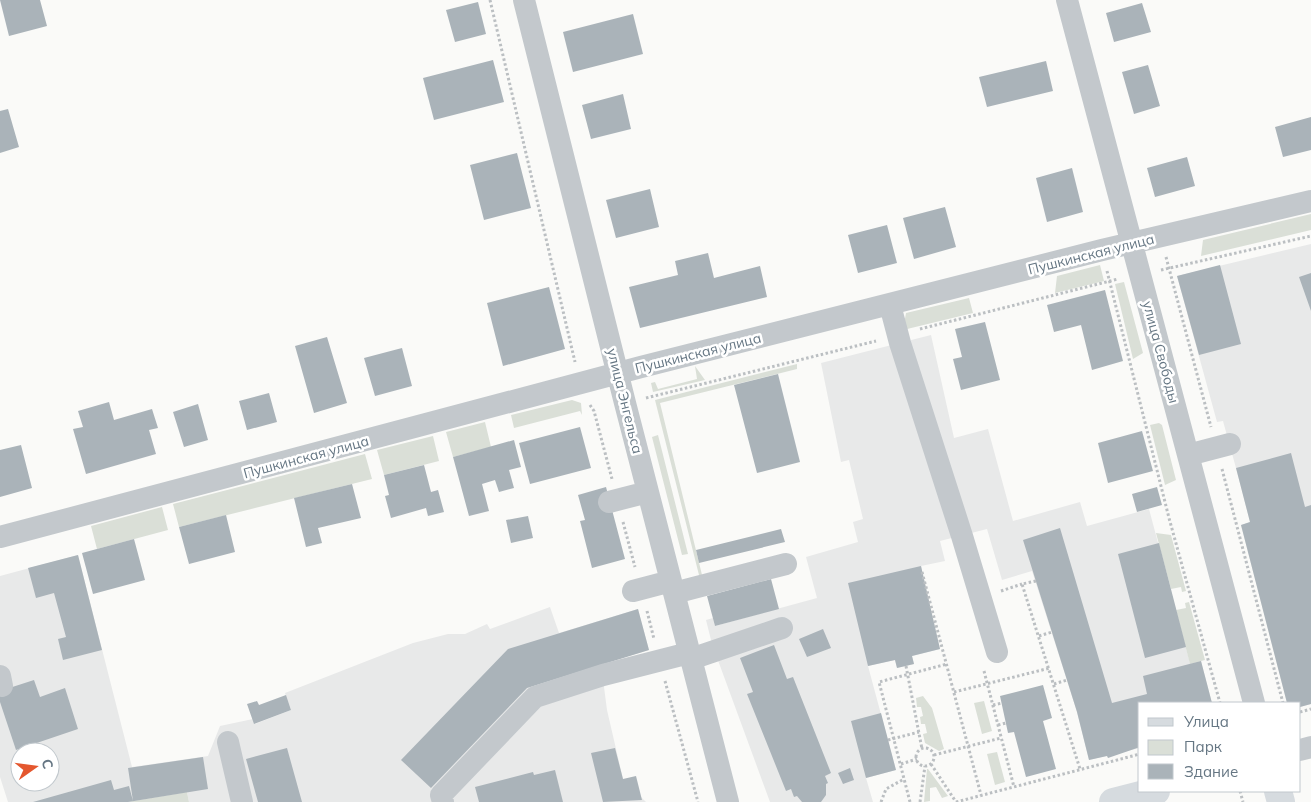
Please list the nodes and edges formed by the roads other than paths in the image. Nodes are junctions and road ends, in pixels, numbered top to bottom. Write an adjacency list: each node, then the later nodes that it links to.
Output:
1 (524, 0): 6 (street, улица Энгельса)
2 (1067, 0): 4 (street, улица Свободы)
3 (1311, 201): 4 (street, Пушкинская улица)
4 (1132, 244): 5 (street, Пушкинская улица); 8 (street, улица Свободы)
5 (890, 305): 6 (street, Пушкинская улица); 16 (street)
6 (618, 374): 9 (street, улица Энгельса); 11 (street, Пушкинская улица)
7 (1230, 444): 8 (street)
8 (1188, 455): 18 (street, улица Свободы)
9 (648, 492): 10 (street); 13 (street, улица Энгельса)
10 (614, 501)
11 (0, 537)
12 (786, 564): 13 (street)
13 (672, 587): 14 (street); 17 (street, улица Энгельса)
14 (637, 590)
15 (782, 628): 17 (street)
16 (997, 652)
17 (690, 656): 22 (street); 23 (street, улица Энгельса)
18 (1254, 702)
19 (228, 742): 21 (street)
20 (1152, 792): 24 (main road)
21 (242, 802)
22 (443, 802)
23 (728, 802)
24 (1113, 802)

